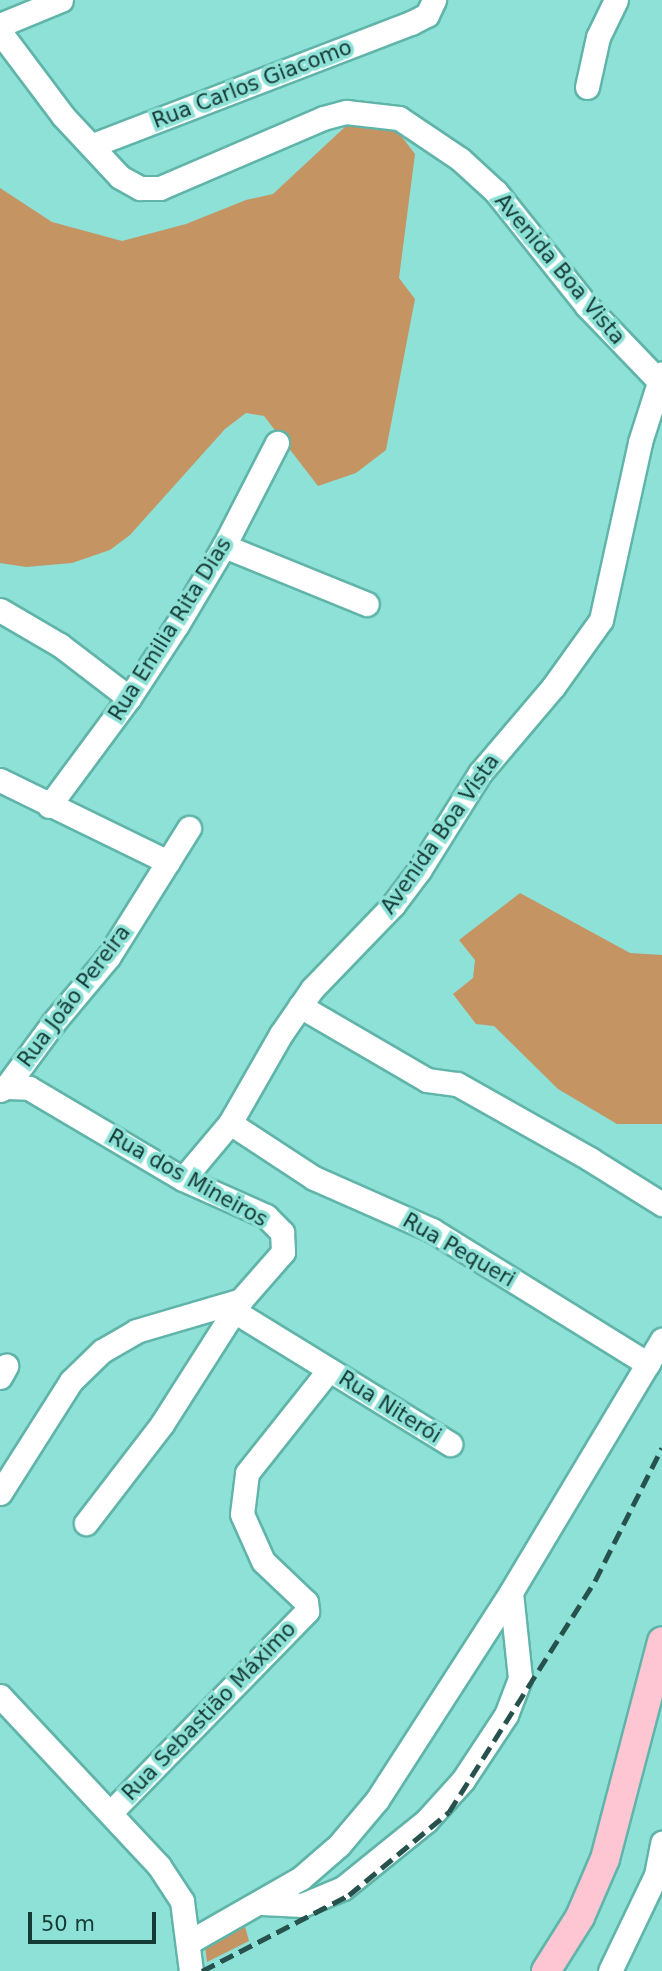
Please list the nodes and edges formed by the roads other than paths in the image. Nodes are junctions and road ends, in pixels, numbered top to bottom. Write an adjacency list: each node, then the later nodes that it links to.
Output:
1 (61, 0): 4 (street)
2 (434, 0): 7 (street, Rua Carlos Giacomo)
3 (616, 0): 6 (street)
4 (0, 25)
5 (0, 32): 7 (street, Avenida Boa Vista)
6 (587, 87)
7 (93, 145): 8 (street, Avenida Boa Vista)
8 (660, 377): 18 (street, Avenida Boa Vista)
9 (277, 443): 10 (street, Rua Emilia Rita Dias)
10 (224, 547): 11 (street); 13 (street, Rua Emilia Rita Dias)
11 (367, 604)
12 (0, 610): 13 (street)
13 (130, 698): 15 (street, Rua Emilia Rita Dias)
14 (0, 780): 15 (street)
15 (49, 806): 17 (street)
16 (189, 828): 17 (street, Rua João Pereira)
17 (168, 862): 19 (street, Rua João Pereira)
18 (300, 1006): 20 (street, Avenida Boa Vista); 22 (street)
19 (3, 1089): 21 (street, Rua dos Mineiros)
20 (230, 1123): 21 (street, Avenida Boa Vista); 25 (street, Rua Pequeri)
21 (183, 1179): 23 (street, Rua dos Mineiros)
22 (662, 1204)
23 (237, 1306): 26 (street, Rua Niterói); 28 (street); 29 (street, Rua dos Mineiros)
24 (662, 1340): 25 (street)
25 (648, 1364): 30 (street)
26 (329, 1370): 27 (street, Rua Niterói); 31 (street, Rua Niterói)
27 (450, 1444)
28 (0, 1493)
29 (86, 1523)
30 (511, 1592): 36 (street); 36 (street)
31 (307, 1611): 34 (street, Rua Sebastião Máximo)
32 (662, 1641): 40 (main road)
33 (0, 1696): 34 (street)
34 (111, 1812): 37 (street)
35 (662, 1843): 38 (street)
36 (262, 1903): 37 (street)
37 (189, 1942): 39 (street)
38 (617, 1968)
39 (191, 1971)
40 (546, 1971)

